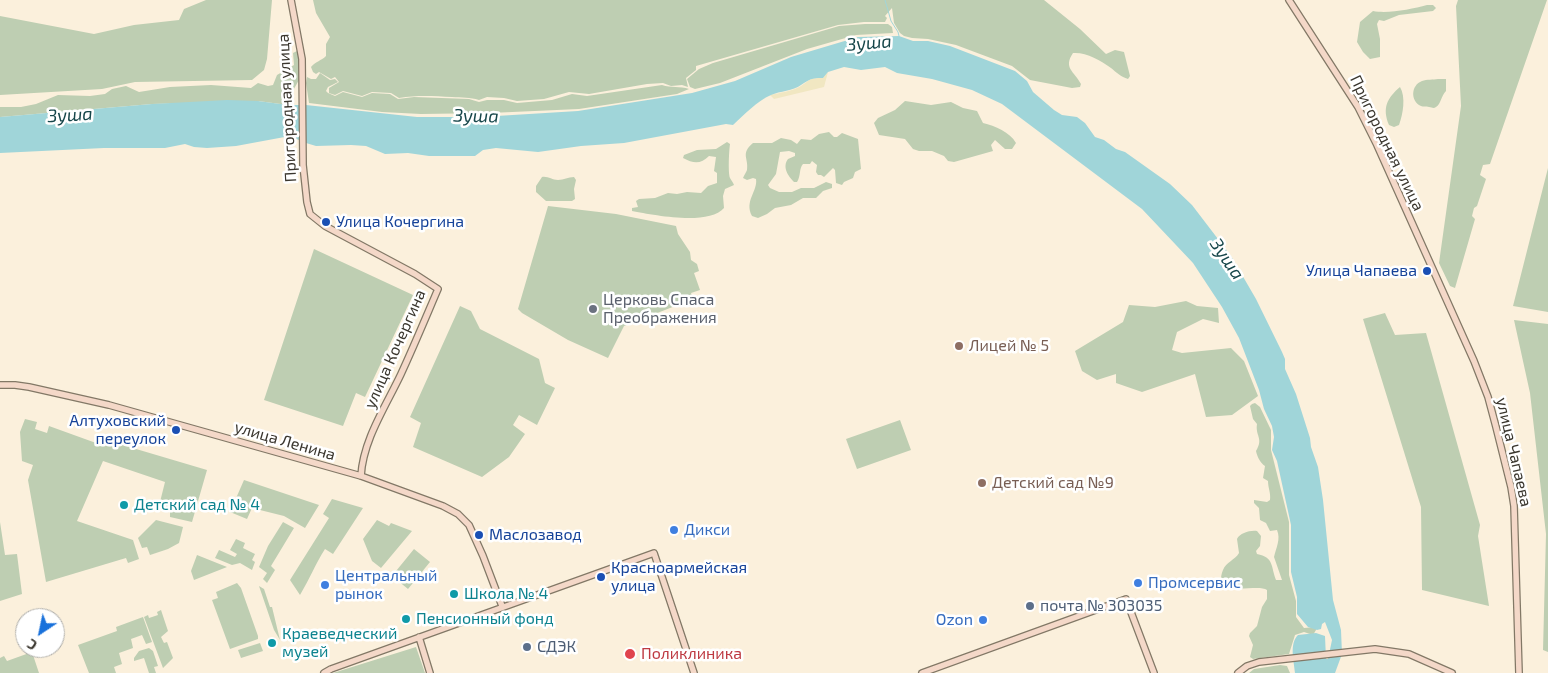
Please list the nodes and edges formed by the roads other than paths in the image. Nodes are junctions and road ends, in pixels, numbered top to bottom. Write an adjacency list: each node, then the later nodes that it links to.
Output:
1 (291, 0): 3 (main road, Пригородная улица)
2 (1290, 0): 4 (main road, Пригородная улица)
3 (310, 214): 6 (main road, улица Кочергина)
4 (1448, 305): 16 (main road, улица Чапаева)
5 (0, 385): 6 (main road, улица Ленина)
6 (360, 476): 7 (main road, улица Ленина)
7 (502, 606): 8 (main road); 11 (main road)
8 (419, 637): 9 (main road); 10 (main road)
9 (324, 673)
10 (430, 673)
11 (694, 673)
12 (922, 673): 13 (main road)
13 (1154, 673)
14 (1238, 673): 15 (main road)
15 (1452, 673)
16 (1519, 673)

